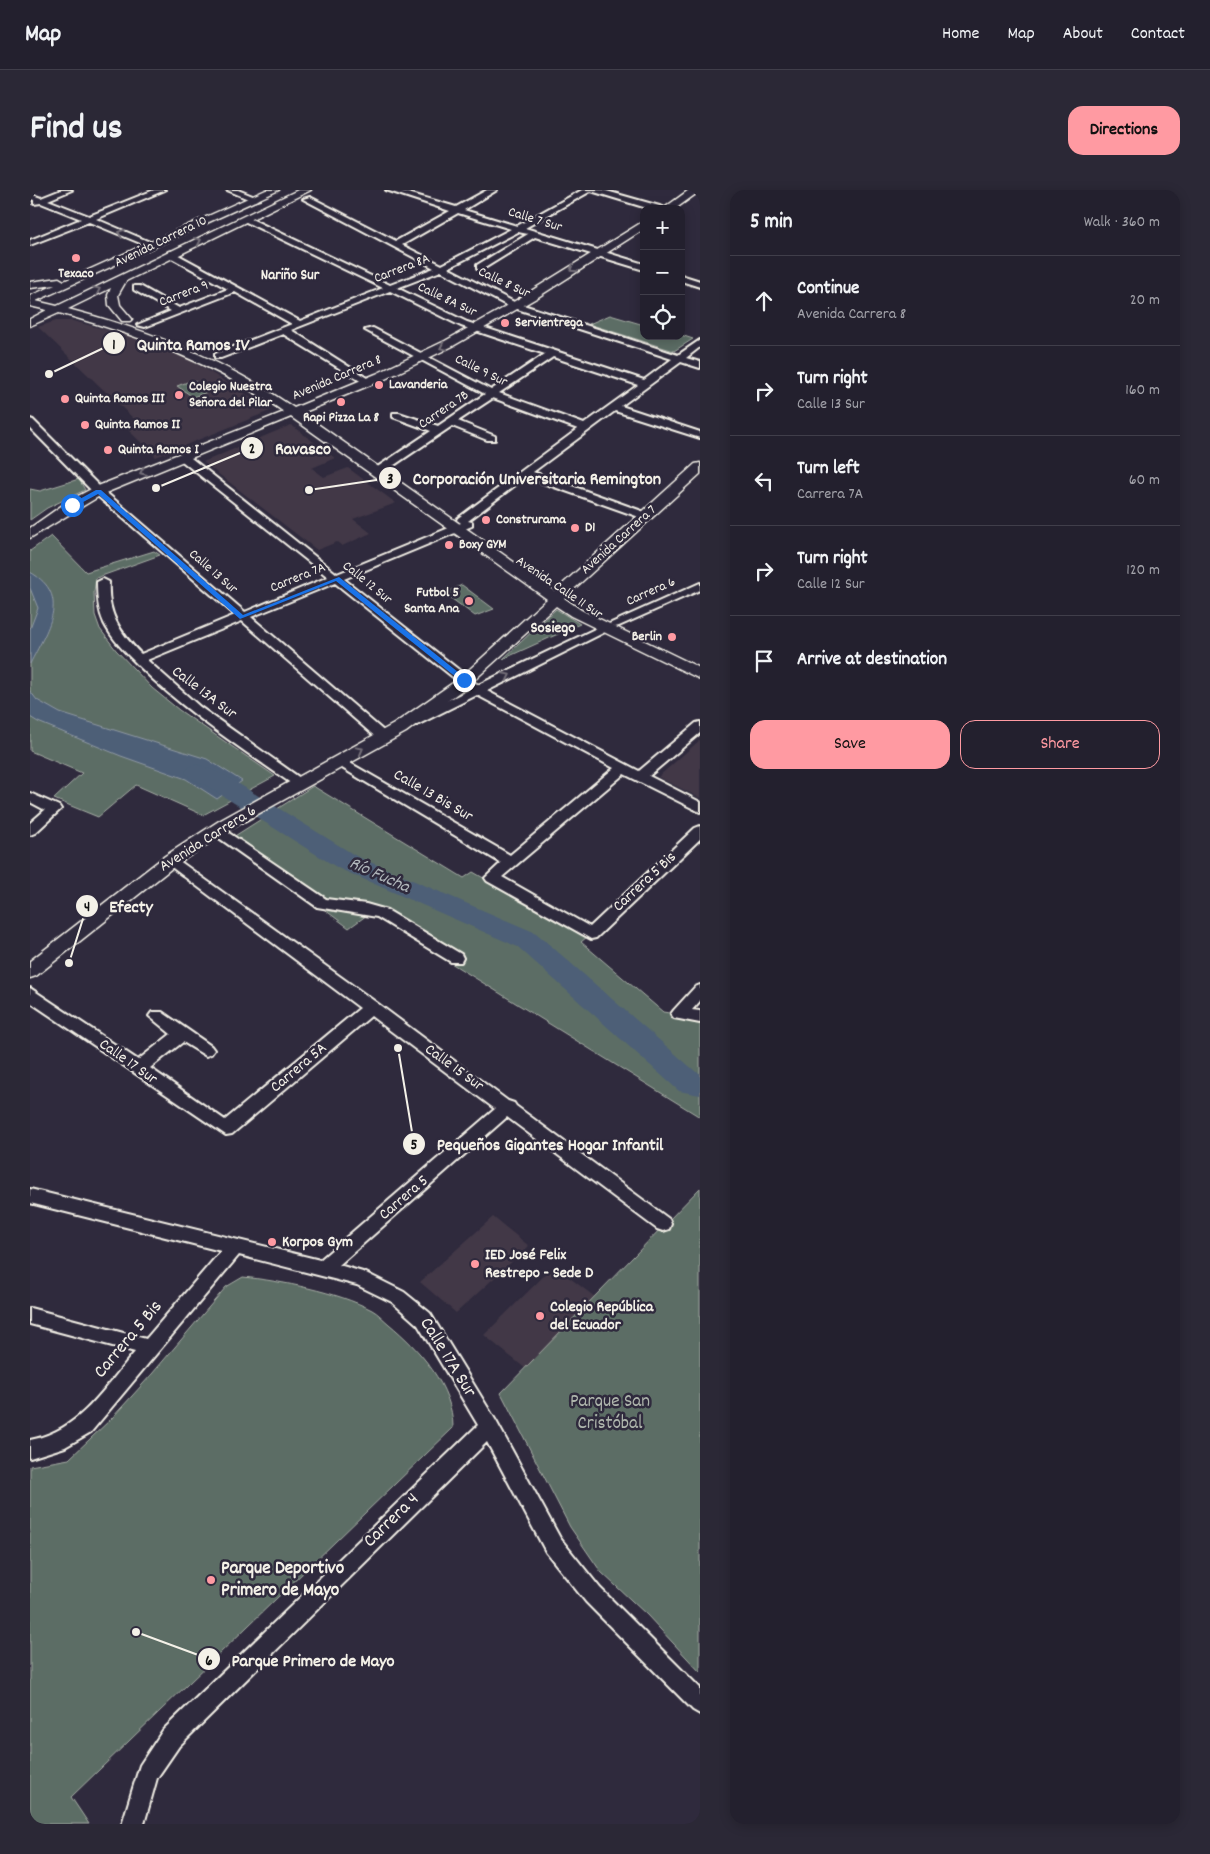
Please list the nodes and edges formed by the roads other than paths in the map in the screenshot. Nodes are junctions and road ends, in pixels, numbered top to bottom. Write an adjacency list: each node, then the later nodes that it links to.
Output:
1 (68, 190): 14 (street)
2 (161, 190): 20 (street)
3 (231, 190): 13 (street)
4 (274, 190): 13 (main road, Avenida Carrera 10)
5 (390, 190): 10 (street, Calle 7 Sur)
6 (493, 190): 18 (street)
7 (588, 190): 22 (street, Carrera 8A)
8 (594, 190): 16 (street)
9 (696, 190): 17 (main road)
10 (402, 192): 18 (street, Calle 7 Sur)
11 (306, 194): 19 (main road, Avenida Carrera 10); 25 (street, Calle 8 Sur)
12 (30, 196): 14 (street)
13 (256, 199): 26 (main road, Avenida Carrera 10)
14 (41, 201): 15 (street); 20 (street)
15 (30, 205)
16 (646, 205)
17 (674, 205)
18 (457, 210): 22 (street, Calle 7 Sur); 25 (street)
19 (247, 219): 28 (main road, Avenida Carrera 10, one-way to 19); 38 (street, Calle 8A Sur)
20 (89, 220): 24 (street); 26 (street, one-way to 20)
21 (640, 227): 27 (main road, Avenida Carrera 8)
22 (519, 229): 23 (street, Calle 7 Sur); 31 (street, Carrera 8A)
23 (534, 234): 27 (street, Calle 7 Sur); 30 (street)
24 (30, 243)
25 (397, 244): 31 (street, Calle 8 Sur)
26 (153, 245): 32 (main road, Avenida Carrera 10)
27 (598, 253): 29 (street, Calle 7 Sur); 42 (main road, Avenida Carrera 8, one-way to 42)
28 (171, 254): 33 (main road, Avenida Carrera 10); 39 (street)
29 (640, 266)
30 (480, 267)
31 (443, 268): 38 (street, Carrera 8A); 42 (street, Calle 8 Sur)
32 (89, 274): 36 (main road); 40 (main road, Avenida Carrera 10)
33 (123, 277): 41 (main road, Avenida Carrera 10, one-way to 33); 45 (main road)
34 (685, 279): 35 (street)
35 (700, 284)
36 (30, 285)
37 (136, 288): 44 (street)
38 (390, 288): 47 (street, Carrera 8A); 49 (street, Calle 8A Sur)
39 (236, 289): 44 (street, Carrera 9); 47 (street)
40 (33, 298): 41 (main road, Avenida Calle 11 Sur); 43 (main road, Avenida Calle 11 Sur)
41 (72, 302): 43 (main road, Avenida Carrera 10); 45 (main road, Avenida Calle 11 Sur)
42 (516, 306): 49 (main road, Avenida Carrera 8); 56 (street, Calle 8 Sur)
43 (58, 309): 46 (main road, Avenida Carrera 10); 62 (main road, Avenida Calle 11 Sur)
44 (178, 311): 48 (street, Carrera 9)
45 (126, 319): 48 (main road, Avenida Calle 11 Sur)
46 (30, 323)
47 (299, 324): 50 (street, Carrera 8A)
48 (142, 325): 54 (main road, Avenida Calle 11 Sur)
49 (478, 329): 53 (street, Calle 8A Sur); 55 (main road, Avenida Carrera 8, one-way to 55)
50 (284, 330): 54 (street, Carrera 8A); 58 (street)
51 (370, 330): 55 (street, Calle 9 Sur)
52 (700, 343): 56 (street, Carrera 7A)
53 (552, 354): 59 (street, Calle 8A Sur); 60 (street, Carrera 7B)
54 (218, 356): 62 (main road, Avenida Calle 11 Sur)
55 (422, 357): 58 (main road, Avenida Carrera 8); 60 (street, Calle 9 Sur)
56 (679, 359): 57 (street, Calle 8 Sur); 59 (street, Carrera 7A)
57 (700, 365)
58 (367, 382): 62 (main road, Avenida Carrera 8)
59 (645, 384): 61 (street, Carrera 7A)
60 (492, 394): 65 (street, Carrera 7B); 66 (street, Calle 9 Sur)
61 (614, 407): 66 (street, Carrera 7A); 68 (street)
62 (298, 410): 70 (main road, Avenida Carrera 8); 72 (main road, Avenida Calle 11 Sur)
63 (396, 415): 67 (street)
64 (30, 422): 74 (street, Calle 13 Sur)
65 (451, 422): 67 (street, Carrera 7B); 69 (street)
66 (585, 428): 73 (street, Carrera 7A)
67 (439, 430): 72 (street, Carrera 7B)
68 (700, 436)
69 (491, 438)
70 (182, 456): 74 (main road, Avenida Carrera 8, one-way to 74); 78 (street, Calle 12 Sur)
71 (700, 467): 75 (main road, Avenida Carrera 7)
72 (381, 469): 76 (main road, Avenida Calle 11 Sur)
73 (525, 472): 75 (street); 76 (street, Carrera 7A)
74 (98, 491): 77 (main road, Avenida Carrera 8); 82 (street, Calle 13 Sur)
75 (646, 516): 81 (main road, Avenida Carrera 7)
76 (463, 525): 78 (street, Carrera 7A); 81 (main road, Avenida Calle 11 Sur)
77 (30, 534)
78 (337, 578): 82 (street, Carrera 7A); 87 (street, Calle 12 Sur)
79 (103, 582): 84 (street, Calle 13A Sur)
80 (700, 586): 83 (street, Carrera 6)
81 (559, 595): 83 (main road, Avenida Calle 11 Sur); 87 (main road, Avenida Carrera 7)
82 (242, 617): 84 (street, Carrera 7A); 91 (street, Calle 13 Sur)
83 (610, 626): 85 (main road, Avenida Calle 11 Sur); 86 (main road, Avenida Calle 11 Sur); 88 (street, Carrera 6, one-way to 83)
84 (139, 659): 95 (street, Calle 13A Sur)
85 (700, 665)
86 (700, 674)
87 (464, 680): 88 (street, Calle 12 Sur); 90 (main road, Avenida Carrera 7)
88 (478, 690): 90 (street, Carrera 6); 93 (street, Calle 12 Sur)
89 (700, 726): 94 (street)
90 (400, 728): 91 (main road, Avenida Carrera 6)
91 (382, 737): 92 (main road, Avenida Carrera 6, one-way to 91)
92 (338, 762): 95 (main road, Avenida Carrera 6); 102 (street, Calle 13 Bis Sur)
93 (624, 768): 94 (street, Calle 12 Sur); 102 (street)
94 (641, 776): 97 (street, Calle 12 Sur)
95 (300, 783): 99 (main road, Avenida Carrera 6)
96 (30, 798): 98 (street)
97 (700, 808)
98 (30, 830)
99 (217, 830): 101 (main road, Avenida Carrera 6); 103 (street)
100 (700, 831): 102 (street, Carrera 5 Bis)
101 (171, 860): 104 (main road, Avenida Carrera 6); 107 (street, Calle 15 Sur)
102 (512, 862)
103 (456, 958)
104 (30, 971)
105 (700, 991): 109 (street)
106 (30, 994): 112 (street, Calle 17 Sur)
107 (372, 1007): 113 (street, Calle 15 Sur); 114 (street, Carrera 5A)
108 (157, 1016): 110 (street)
109 (700, 1017)
110 (183, 1033): 111 (street); 112 (street)
111 (206, 1050)
112 (138, 1069): 114 (street, Calle 17 Sur)
113 (508, 1108): 116 (street, Calle 15 Sur); 118 (street, Carrera 5)
114 (226, 1129)
115 (30, 1196): 117 (street, Calle 17A Sur)
116 (663, 1224)
117 (235, 1247): 118 (street, Calle 17A Sur); 120 (street, Carrera 5 Bis)
118 (322, 1269): 121 (street, Calle 17A Sur)
119 (30, 1316): 120 (street)
120 (150, 1348): 122 (street, Carrera 5 Bis)
121 (489, 1427): 123 (street, Calle 17A Sur); 124 (street, Carrera 4)
122 (37, 1448)
123 (700, 1703)
124 (133, 1824)

